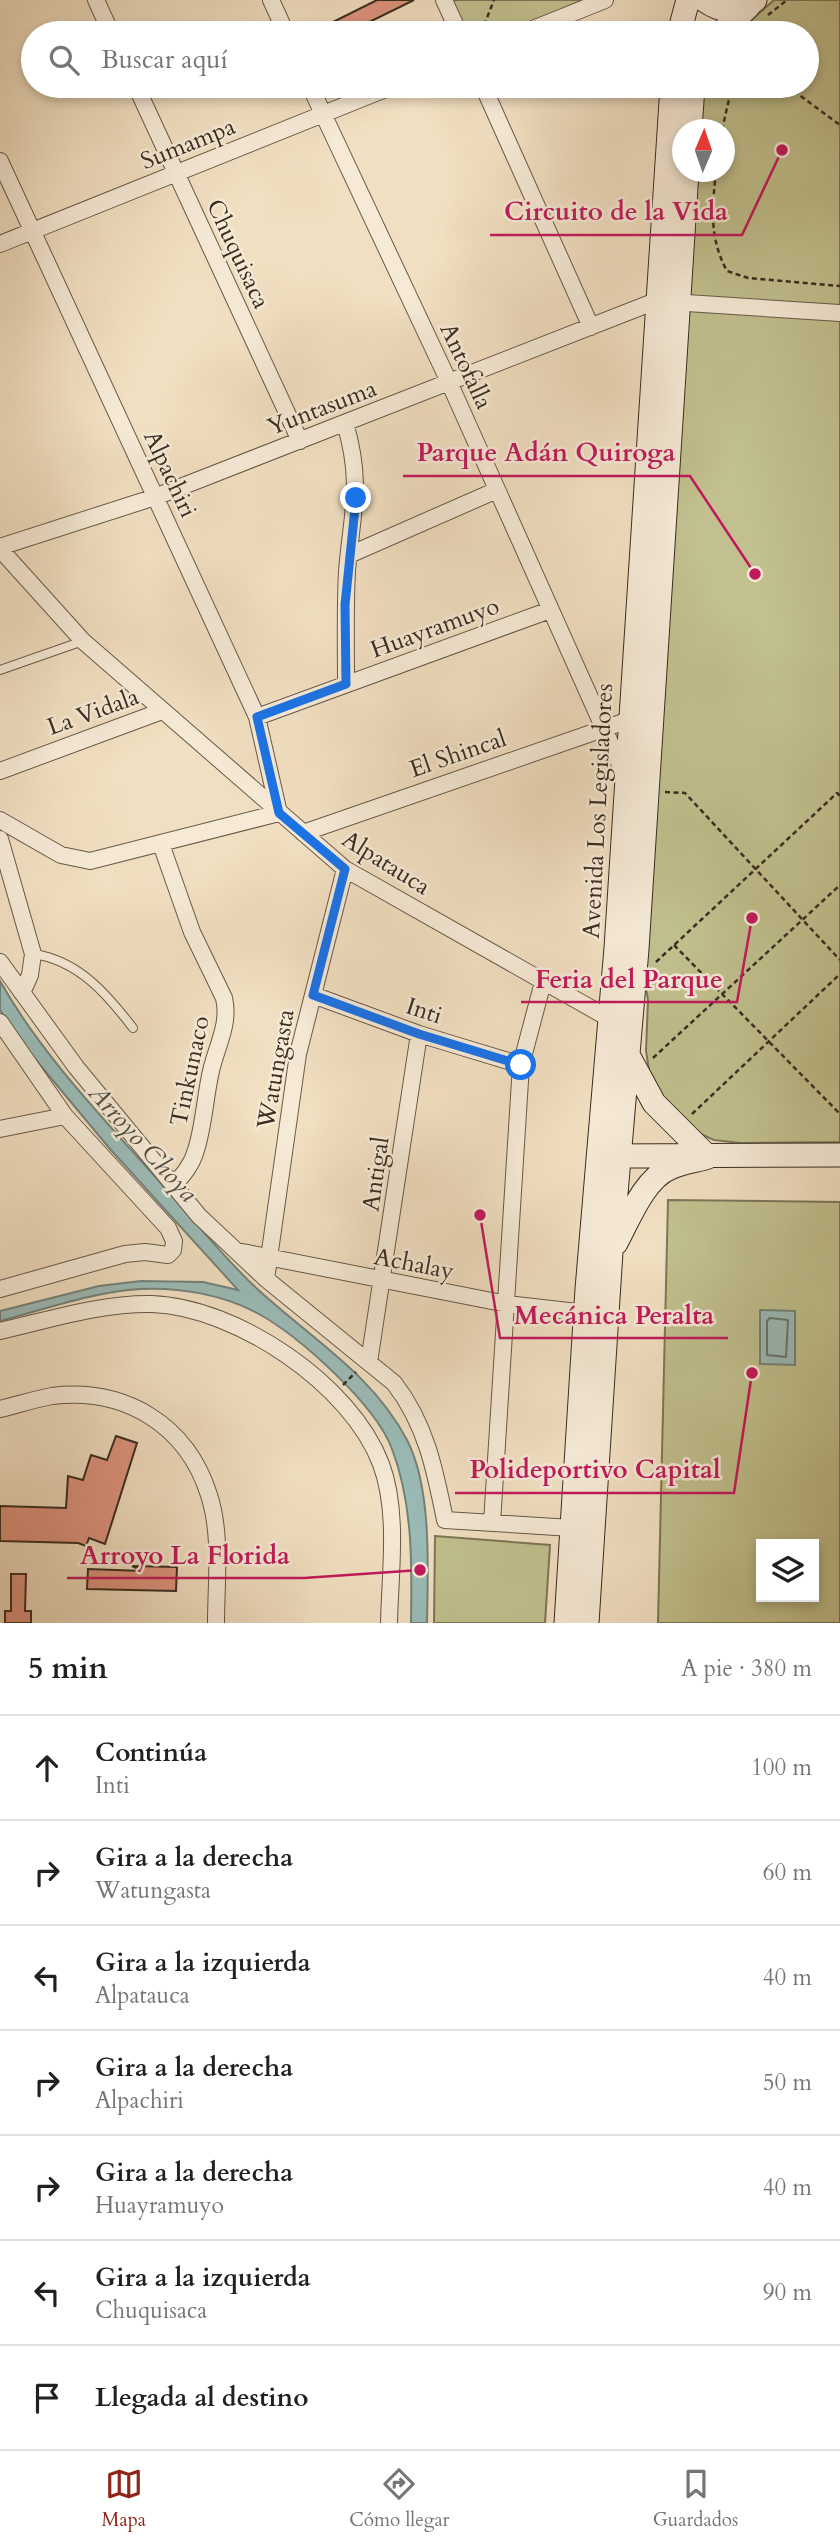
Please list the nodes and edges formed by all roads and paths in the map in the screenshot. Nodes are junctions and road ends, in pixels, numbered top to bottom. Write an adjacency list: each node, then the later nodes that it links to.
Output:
1 (96, 0): 10 (street)
2 (271, 0): 11 (street)
3 (444, 0): 12 (street)
4 (494, 0): 13 (path)
5 (605, 0): 14 (street)
6 (688, 0): 15 (main road)
7 (704, 0): 9 (main road)
8 (787, 0): 9 (path)
9 (754, 9): 16 (main road)
10 (106, 21)
11 (281, 21)
12 (454, 21)
13 (486, 21)
14 (553, 21)
15 (682, 21)
16 (738, 21)
17 (142, 98): 30 (street, Chuquisaca)
18 (316, 98): 25 (street, Antofalla)
19 (363, 98): 25 (street, Sumampa)
20 (488, 98): 38 (street)
21 (672, 98): 36 (main road, Avenida Los Legisladores)
22 (691, 98): 26 (main road)
23 (729, 98): 27 (path)
24 (803, 98): 28 (path)
25 (323, 114): 30 (street, Sumampa); 39 (street, Antofalla)
26 (690, 119)
27 (724, 119)
28 (840, 125)
29 (0, 161): 33 (street, Alpachiri)
30 (176, 173): 33 (street, Sumampa); 41 (street, Chuquisaca)
31 (685, 182): 36 (main road, Avenida Los Legisladores)
32 (715, 182): 35 (path)
33 (32, 231): 34 (street, Sumampa); 43 (street, Alpachiri)
34 (0, 244)
35 (840, 286)
36 (667, 302): 37 (street); 38 (street, Yuntasuma); 52 (main road, Avenida Los Legisladores); 60 (main road, Avenida Los Legisladores)
37 (840, 313)
38 (591, 327): 39 (street, Yuntasuma)
39 (449, 382): 40 (street, Yuntasuma); 42 (street, Antofalla)
40 (345, 423): 41 (street, Yuntasuma); 45 (street)
41 (300, 441): 43 (street, Yuntasuma)
42 (497, 490): 45 (street); 46 (street, Antofalla)
43 (155, 497): 44 (street, Yuntasuma); 51 (street, Alpachiri)
44 (0, 548): 47 (street, Alpatauca)
45 (349, 555): 49 (street)
46 (551, 610): 49 (street, Huayramuyo); 53 (street, Antofalla)
47 (83, 641): 48 (lane); 50 (street, Alpatauca)
48 (0, 670)
49 (346, 684): 51 (street, Huayramuyo)
50 (162, 711): 54 (street, La Vidala); 58 (street, Alpatauca)
51 (257, 717): 58 (street, Alpachiri)
52 (629, 720): 53 (street, El Shincal); 55 (main road, Avenida Los Legisladores)
53 (603, 727): 55 (street, Antofalla); 61 (street, El Shincal)
54 (0, 771)
55 (626, 779): 60 (street, Antofalla); 78 (main road, Avenida Los Legisladores)
56 (665, 792): 65 (path)
57 (840, 796): 65 (path)
58 (279, 813): 61 (street, Alpatauca); 63 (street)
59 (0, 820): 63 (street)
60 (645, 821): 78 (main road, Avenida Los Legisladores)
61 (303, 833): 64 (street, Alpatauca)
62 (0, 839): 69 (street)
63 (162, 844): 93 (street, Tinkunaco)
64 (345, 869): 74 (street, Alpatauca); 77 (street, Watungasta)
65 (755, 869): 67 (path); 68 (path)
66 (840, 885): 67 (path)
67 (803, 920): 70 (path); 76 (path)
68 (674, 945): 72 (path); 76 (path)
69 (33, 954): 75 (street); 80 (lane)
70 (840, 960)
71 (0, 962): 75 (street)
72 (656, 962)
73 (840, 974): 82 (path)
74 (543, 982): 78 (street, Alpatauca); 85 (street)
75 (22, 993): 93 (street)
76 (722, 994): 82 (path); 84 (path)
77 (313, 995): 81 (street, Inti); 96 (street, Watungasta)
78 (620, 1020): 83 (main road, Avenida Los Legisladores); 90 (main road, Avenida Los Legisladores)
79 (0, 1022): 87 (street)
80 (133, 1028)
81 (419, 1034): 85 (street, Inti); 98 (street, Antigal)
82 (769, 1041): 86 (path); 88 (path)
83 (628, 1055): 90 (main road, Avenida Los Legisladores); 92 (main road)
84 (653, 1058)
85 (521, 1065): 100 (street)
86 (840, 1114)
87 (65, 1116): 89 (street); 99 (street)
88 (690, 1116)
89 (0, 1129)
90 (608, 1156): 92 (main road); 95 (main road, Avenida Los Legisladores); 101 (main road, Avenida Los Legisladores)
91 (840, 1156): 92 (main road)
92 (708, 1157): 95 (main road)
93 (173, 1186): 94 (street)
94 (236, 1251): 96 (street, Achalay); 97 (street)
95 (611, 1252): 111 (main road, Avenida Los Legisladores)
96 (269, 1259): 97 (street, Watungasta); 98 (street, Achalay)
97 (267, 1279): 103 (street)
98 (383, 1281): 100 (street, Achalay); 103 (street, Antigal)
99 (0, 1289)
100 (507, 1304): 101 (street, Achalay); 106 (street)
101 (586, 1313): 107 (main road, Avenida Los Legisladores)
102 (0, 1331): 109 (street)
103 (364, 1365): 104 (path); 106 (street)
104 (342, 1386)
105 (0, 1409): 108 (street)
106 (492, 1523): 107 (street)
107 (572, 1528): 110 (main road, Avenida Los Legisladores)
108 (216, 1623)
109 (389, 1623)
110 (566, 1623)
111 (587, 1623)

